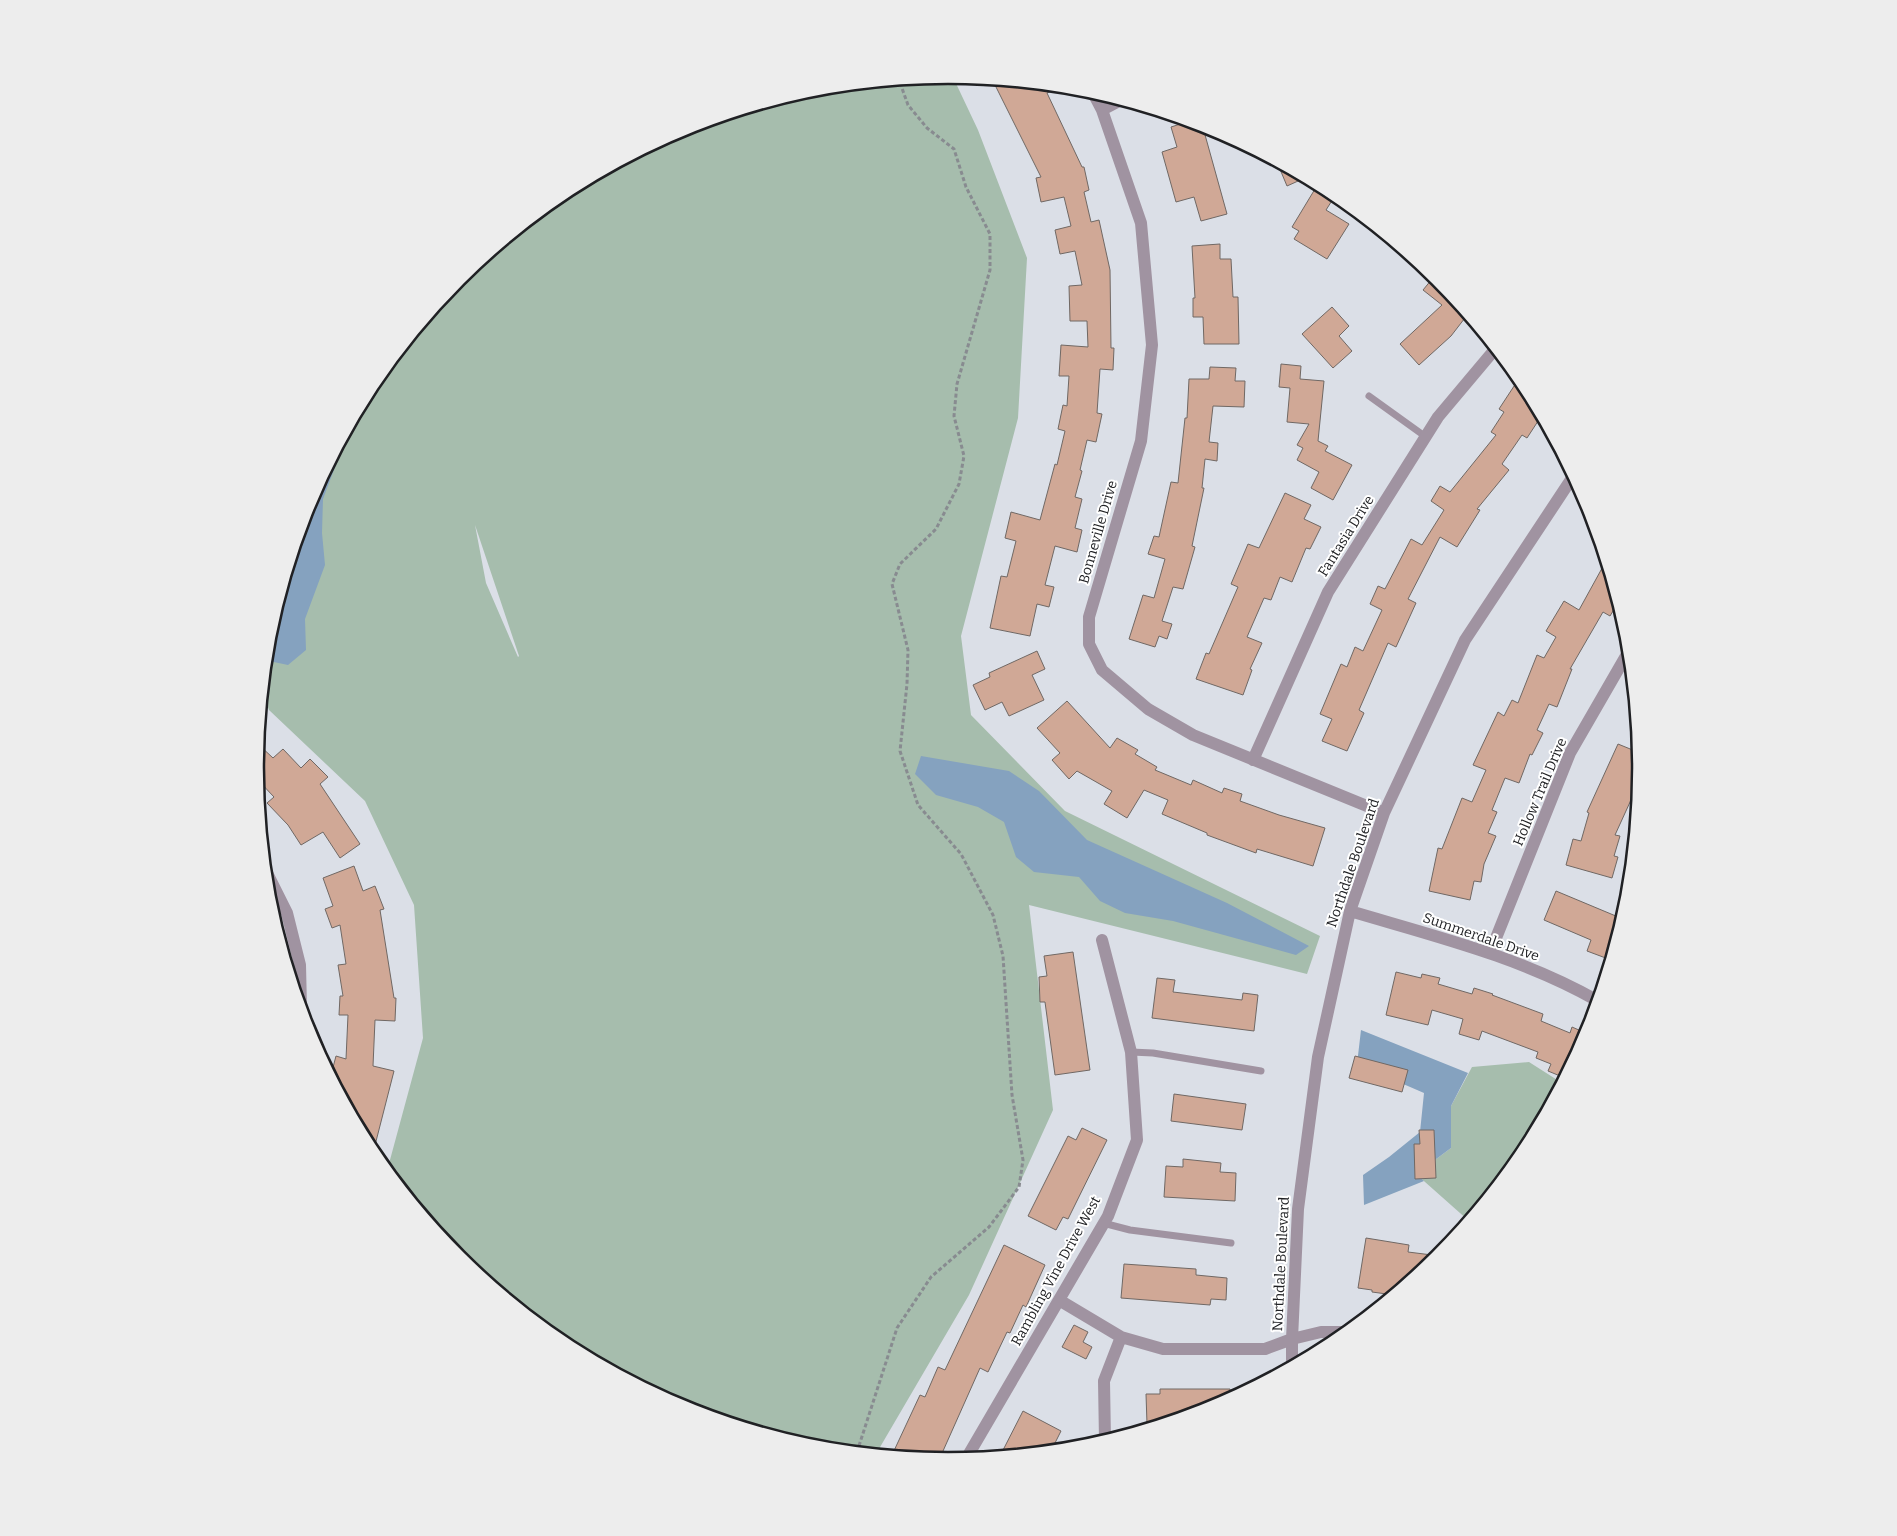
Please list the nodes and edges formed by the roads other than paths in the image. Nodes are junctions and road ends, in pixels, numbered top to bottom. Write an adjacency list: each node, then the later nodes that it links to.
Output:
1 (1097, 100): 3 (street, Bonneville Drive)
2 (1113, 104): 3 (street)
3 (1102, 110): 9 (street, Bonneville Drive)
4 (1492, 353): 6 (street, Fantasia Drive)
5 (1369, 396): 6 (lane)
6 (1426, 437): 9 (street, Fantasia Drive)
7 (1570, 482): 10 (street, Northdale Boulevard)
8 (1624, 660): 14 (street, Hollow Trail Drive)
9 (1253, 760): 10 (street, Bonneville Drive)
10 (1384, 813): 12 (street, Northdale Boulevard)
11 (275, 886): 15 (street)
12 (1350, 911): 14 (street, Summerdale Drive); 24 (street, Northdale Boulevard)
13 (1102, 940): 17 (street, Rambling Vine Drive West)
14 (1490, 953): 16 (street, Summerdale Drive)
15 (300, 985)
16 (1592, 998)
17 (1131, 1052): 18 (lane); 19 (street, Rambling Vine Drive West)
18 (1261, 1071)
19 (1104, 1223): 20 (lane); 21 (street, Rambling Vine Drive West)
20 (1231, 1243)
21 (1059, 1300): 23 (street); 27 (street, Rambling Vine Drive West)
22 (1336, 1332): 24 (street)
23 (1121, 1337): 24 (street); 26 (street)
24 (1292, 1339): 25 (street, Northdale Boulevard)
25 (1292, 1360)
26 (1105, 1434)
27 (970, 1452)

